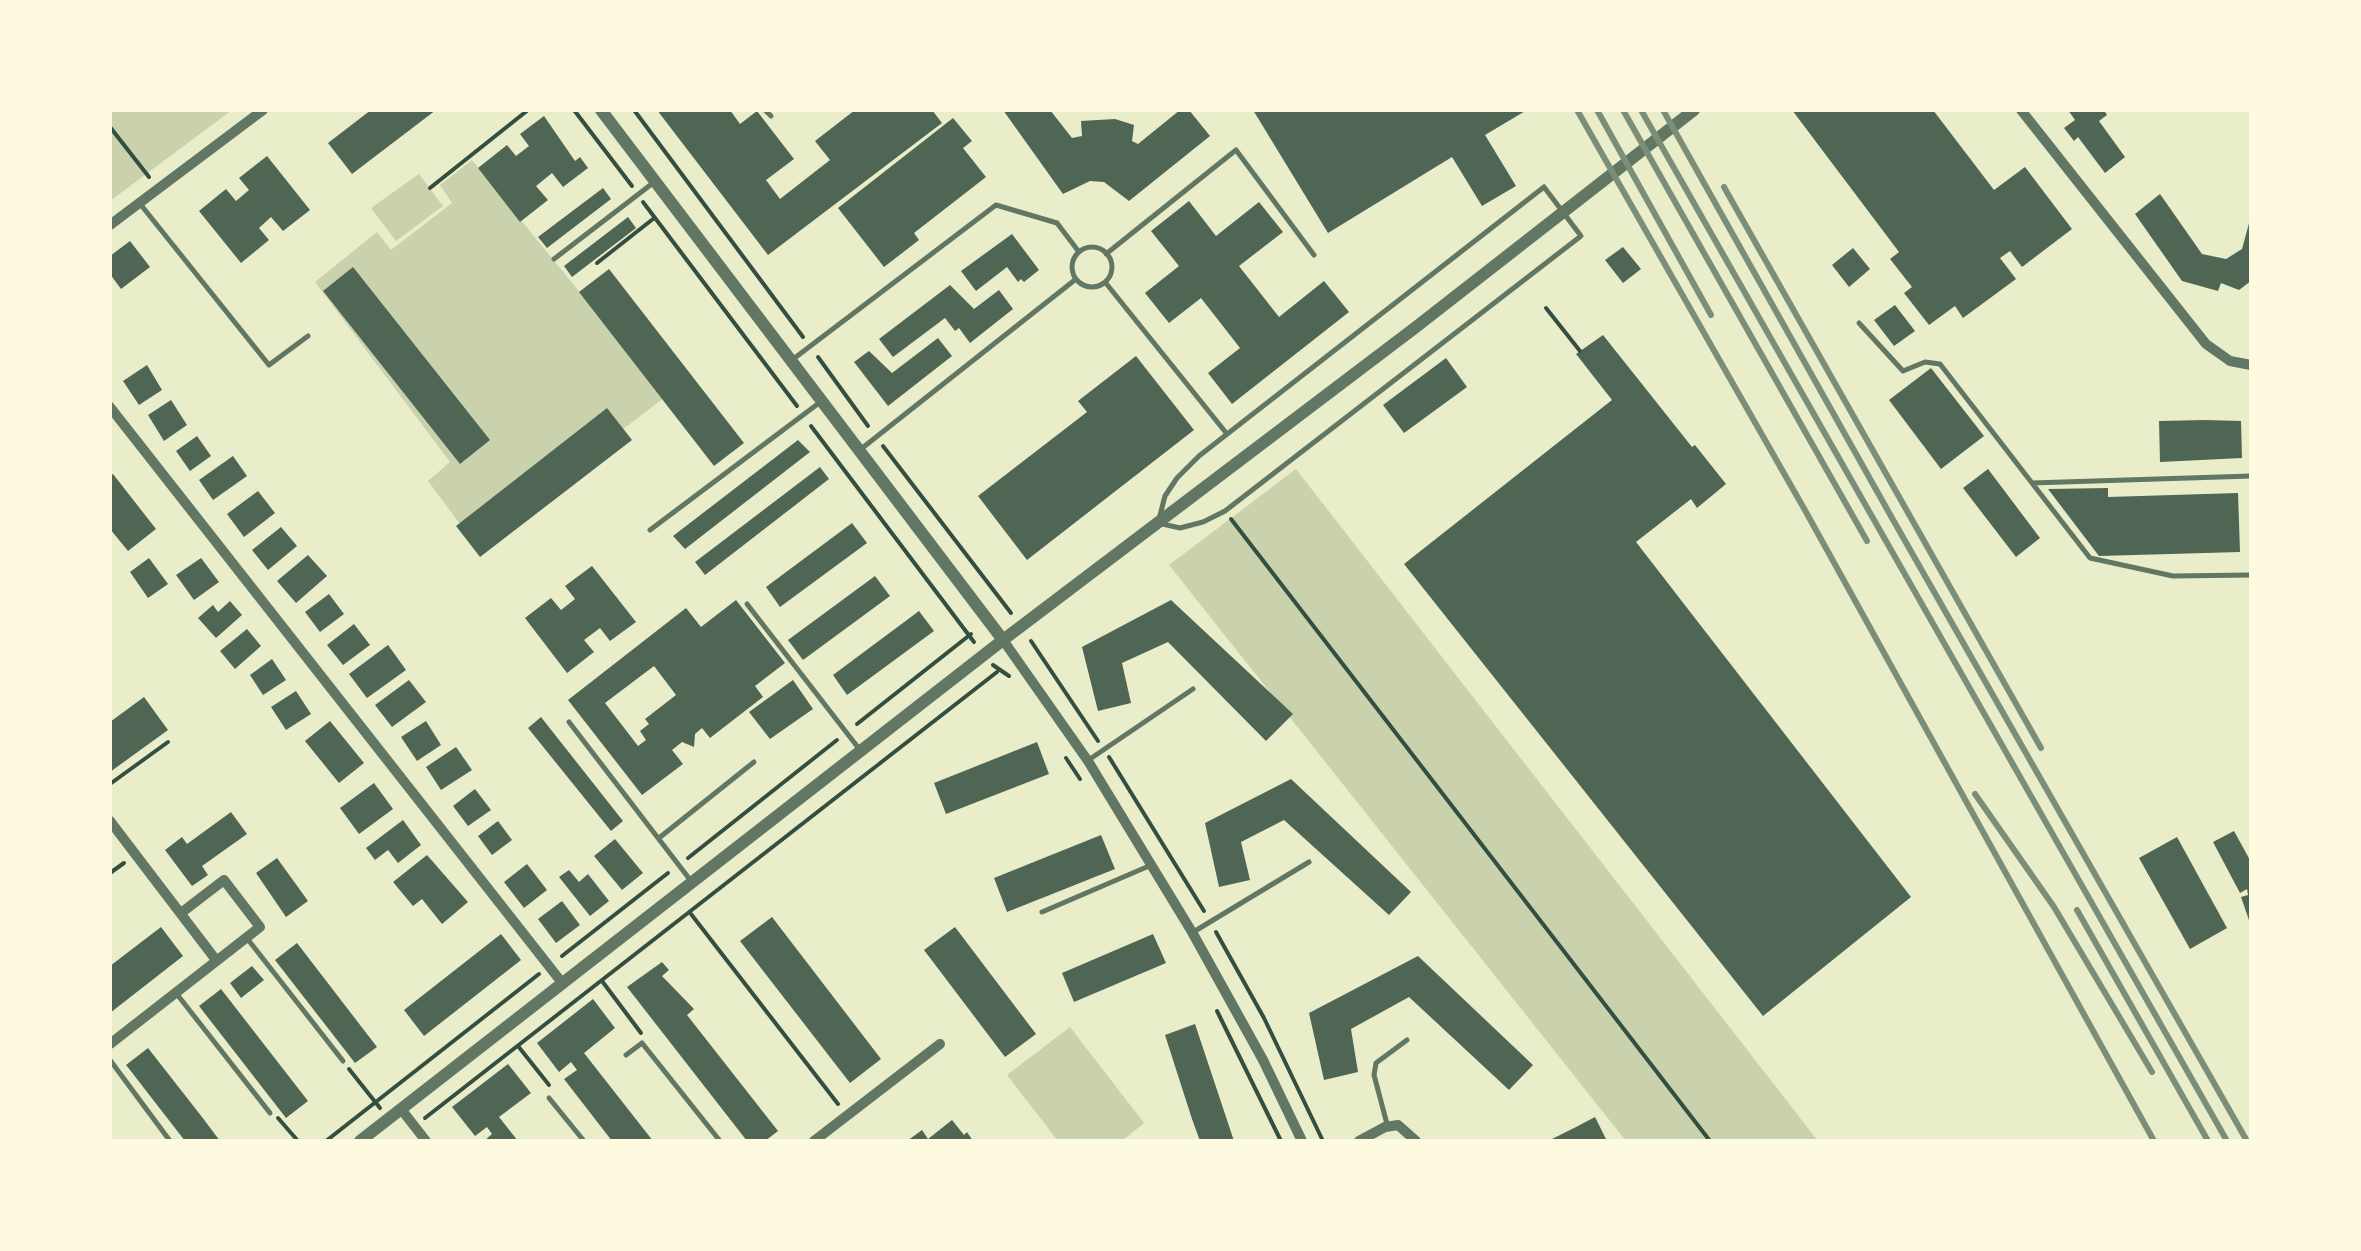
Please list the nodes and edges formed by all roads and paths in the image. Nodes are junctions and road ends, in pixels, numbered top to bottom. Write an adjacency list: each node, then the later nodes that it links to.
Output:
1 (263, 110): 13 (street)
2 (528, 110): 12 (path)
3 (574, 110): 14 (path)
4 (601, 110): 11 (street)
5 (634, 110): 29 (path)
6 (765, 110): 9 (lane)
7 (1694, 110): 42 (street)
8 (2021, 110): 32 (street)
9 (771, 116)
10 (110, 128): 13 (path)
11 (655, 182): 14 (lane); 16 (street)
12 (430, 188)
13 (158, 189): 15 (street)
14 (638, 195): 17 (path); 22 (lane)
15 (139, 203): 18 (street); 28 (lane)
16 (673, 205): 17 (path); 31 (street)
17 (655, 218): 23 (path); 35 (path)
18 (110, 225)
19 (1079, 252): 20 (lane); 24 (lane); 29 (lane)
20 (1106, 254): 21 (lane); 25 (lane)
21 (1314, 255)
22 (554, 259)
23 (597, 263)
24 (1076, 279): 25 (lane); 37 (lane)
25 (1105, 282): 36 (lane)
26 (1546, 308): 30 (path)
27 (1859, 323): 40 (lane)
28 (308, 336)
29 (810, 347): 31 (lane); 37 (path)
30 (1580, 351)
31 (790, 362): 33 (street)
32 (2251, 365)
33 (821, 402): 35 (lane); 38 (street)
34 (110, 407): 76 (street)
35 (803, 415): 43 (lane); 51 (path)
36 (1226, 434): 41 (lane); 42 (lane)
37 (876, 438): 38 (lane); 46 (path)
38 (858, 451): 47 (street)
39 (2251, 476): 40 (lane)
40 (2032, 483): 44 (lane)
41 (1225, 512): 42 (lane); 108 (path)
42 (1158, 523): 46 (street)
43 (650, 530)
44 (2251, 575)
45 (747, 604): 51 (lane)
46 (1021, 627): 47 (street); 53 (path)
47 (1004, 640): 54 (street); 56 (street)
48 (1193, 689): 53 (lane)
49 (1019, 690): 66 (path)
50 (569, 722): 61 (lane)
51 (847, 732): 54 (lane); 63 (path)
52 (168, 742): 58 (path)
53 (1104, 749): 56 (lane); 69 (path)
54 (862, 752): 65 (street)
55 (1062, 753): 59 (path)
56 (1088, 761): 64 (street)
57 (754, 762): 61 (lane)
58 (110, 784)
59 (1082, 784)
60 (110, 821): 68 (street)
61 (659, 838): 63 (lane)
62 (1309, 862): 69 (lane)
63 (678, 865): 65 (lane); 73 (path)
64 (1152, 865): 67 (lane); 70 (street)
65 (693, 884): 76 (street)
66 (689, 912): 75 (path); 91 (path)
67 (1042, 912)
68 (180, 913): 71 (street); 72 (street)
69 (1210, 922): 70 (lane); 105 (path)
70 (1192, 932): 104 (street)
71 (246, 938): 72 (street); 86 (lane)
72 (216, 960): 77 (street)
73 (556, 962)
74 (542, 972): 88 (path)
75 (602, 980): 80 (path); 83 (path)
76 (564, 984): 89 (street)
77 (175, 992): 81 (street); 90 (lane)
78 (1212, 1000): 103 (path)
79 (1407, 1040): 94 (lane)
80 (642, 1043): 84 (lane); 101 (lane)
81 (110, 1044)
82 (940, 1044): 91 (street)
83 (518, 1046): 87 (path); 92 (path)
84 (626, 1055)
85 (110, 1060): 95 (lane)
86 (343, 1061): 88 (path)
87 (549, 1098): 100 (lane)
88 (375, 1102): 93 (path); 97 (path)
89 (401, 1109): 93 (street); 99 (street)
90 (270, 1113): 96 (path)
91 (848, 1116): 102 (street)
92 (424, 1118)
93 (388, 1119): 98 (street)
94 (1388, 1127): 106 (street); 107 (street)
95 (170, 1141)
96 (298, 1141)
97 (326, 1141)
98 (360, 1141)
99 (426, 1141)
100 (584, 1141)
101 (720, 1141)
102 (814, 1141)
103 (1281, 1141)
104 (1302, 1141)
105 (1323, 1141)
106 (1358, 1141)
107 (1416, 1141)
108 (1710, 1141)

